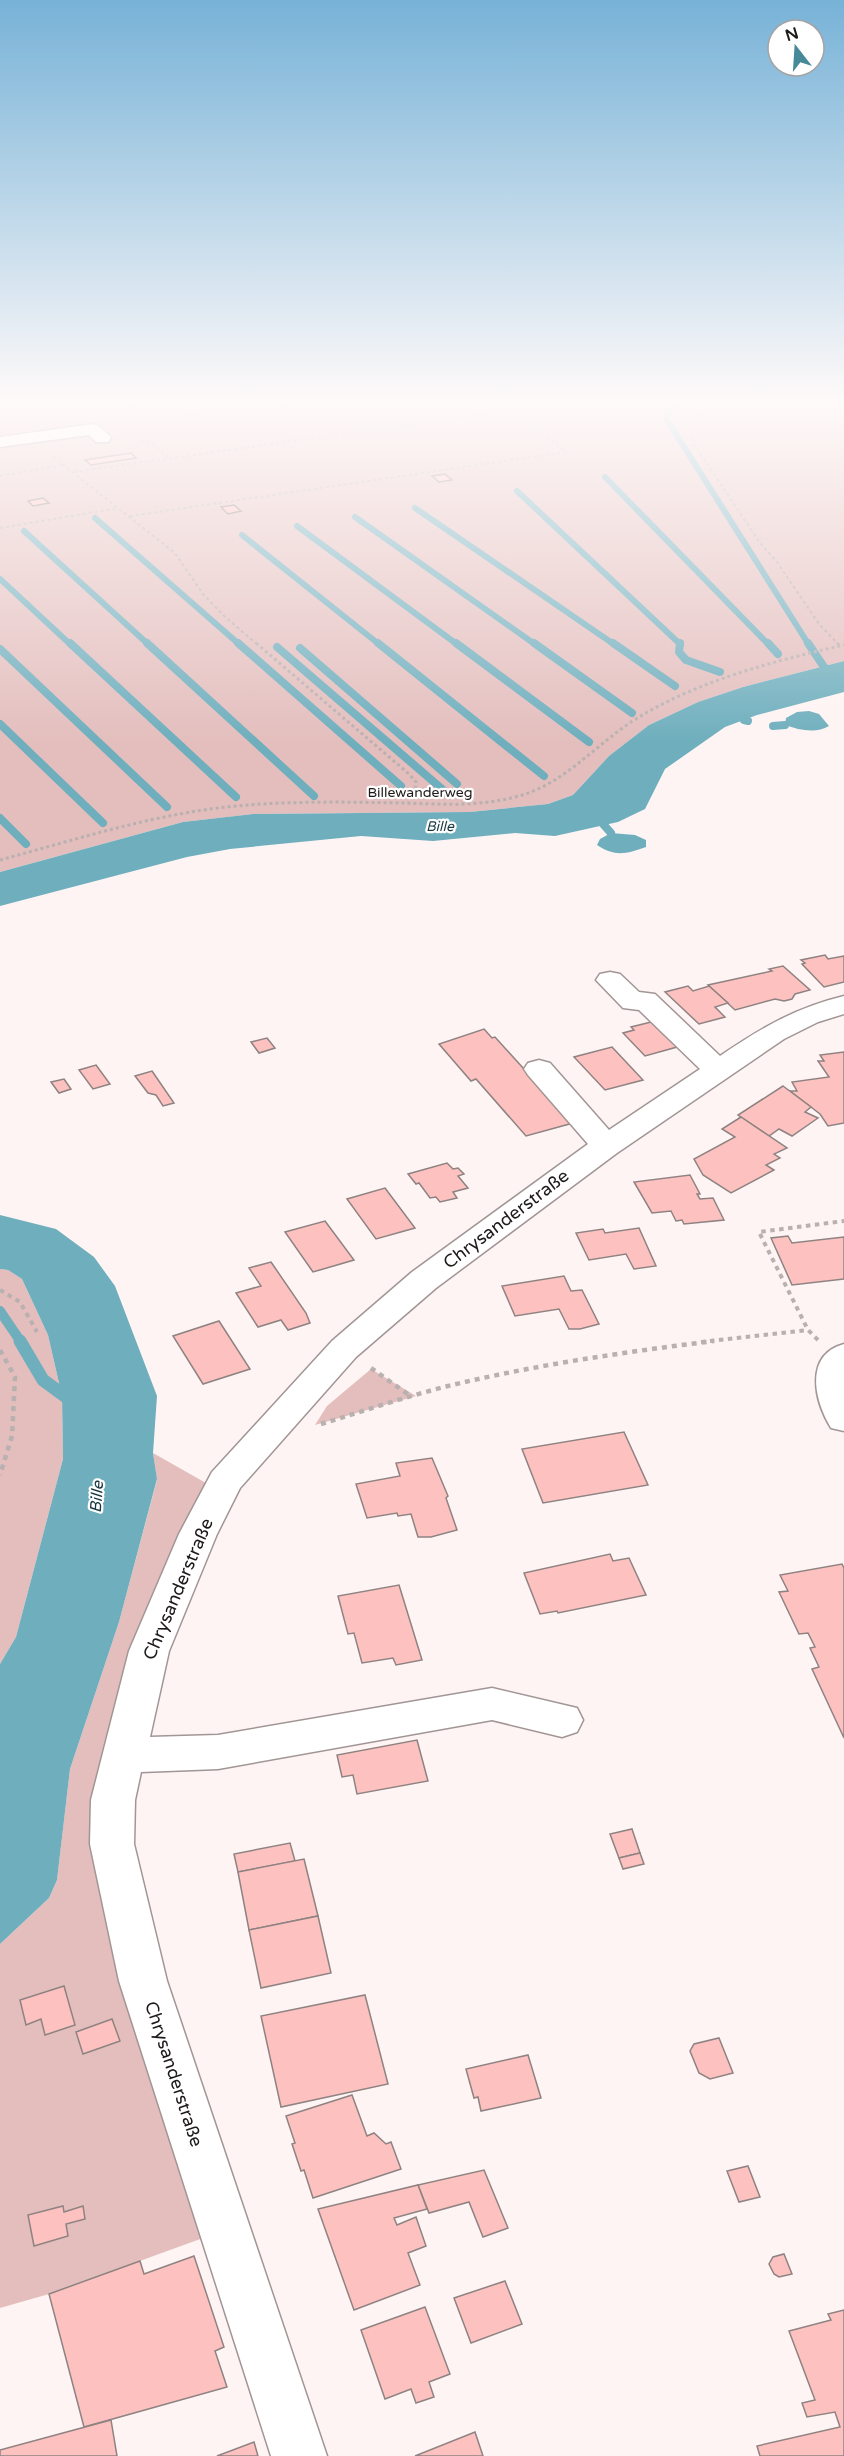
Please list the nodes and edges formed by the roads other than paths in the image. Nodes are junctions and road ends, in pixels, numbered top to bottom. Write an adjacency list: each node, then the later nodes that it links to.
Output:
1 (610, 980): 4 (street)
2 (844, 1005): 4 (street, Chrysanderstraße)
3 (539, 1070): 5 (street)
4 (718, 1070): 5 (street, Chrysanderstraße)
5 (606, 1146): 9 (street, Chrysanderstraße)
6 (841, 1358): 7 (street)
7 (844, 1419)
8 (562, 1720): 9 (street)
9 (124, 1755): 10 (street, Chrysanderstraße)
10 (298, 2456)

